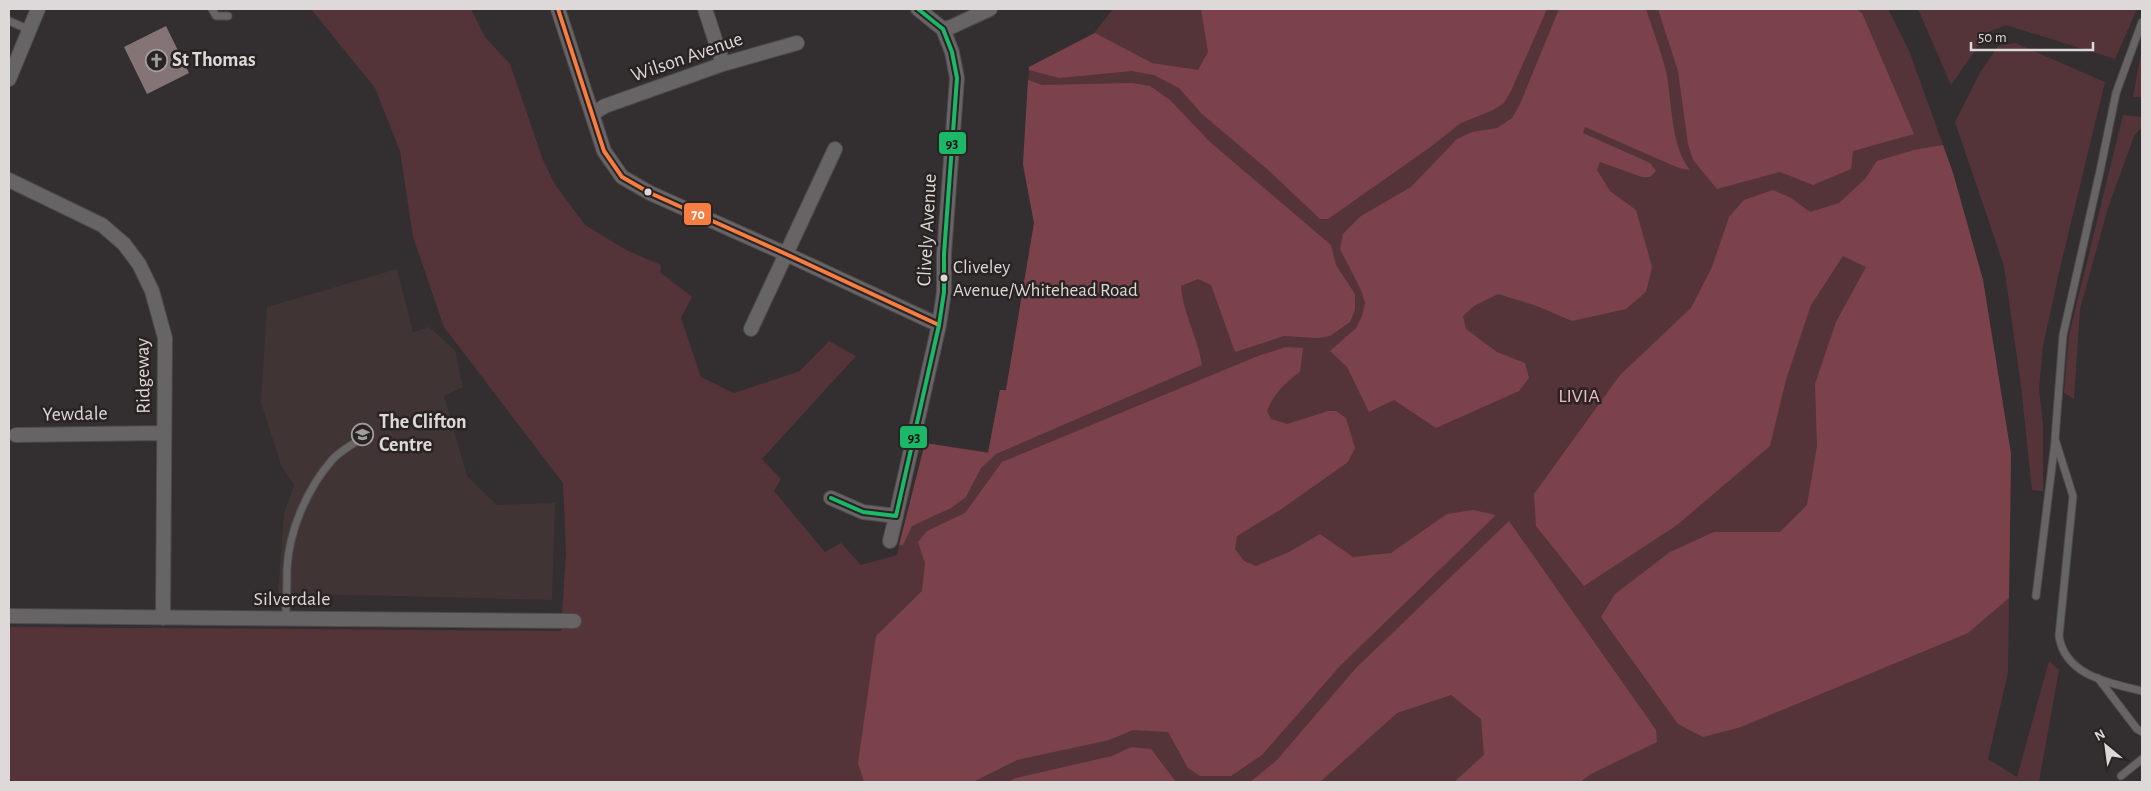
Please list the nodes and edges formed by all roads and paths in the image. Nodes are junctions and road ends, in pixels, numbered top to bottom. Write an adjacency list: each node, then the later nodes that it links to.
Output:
1 (38, 9): 11 (street)
2 (212, 9): 7 (lane)
3 (558, 9): 15 (street)
4 (705, 9): 13 (street)
5 (918, 9): 10 (street)
6 (990, 9): 10 (street)
7 (228, 16)
8 (9, 21): 11 (lane)
9 (2142, 22): 23 (lane)
10 (943, 29): 19 (street, Clively Avenue)
11 (30, 30): 14 (street)
12 (797, 42): 13 (street, Wilson Avenue)
13 (723, 64): 15 (street, Wilson Avenue)
14 (9, 80)
15 (592, 114): 18 (street)
16 (835, 149): 18 (street)
17 (9, 180): 21 (street, Ridgeway)
18 (786, 254): 19 (street); 20 (street)
19 (939, 325): 26 (street, Clively Avenue)
20 (750, 329)
21 (164, 432): 22 (street, Yewdale); 30 (street, Ridgeway)
22 (16, 435)
23 (2055, 439): 28 (lane); 33 (lane)
24 (357, 441): 31 (lane)
25 (831, 498): 26 (street)
26 (896, 516): 27 (street, Clively Avenue)
27 (890, 541)
28 (2036, 596)
29 (9, 616): 30 (street, Silverdale)
30 (163, 618): 31 (street, Silverdale)
31 (285, 619): 32 (street, Silverdale)
32 (574, 621)
33 (2098, 678): 34 (lane); 35 (lane)
34 (2142, 691)
35 (2142, 732)
36 (2142, 759): 37 (lane)
37 (2121, 776)

